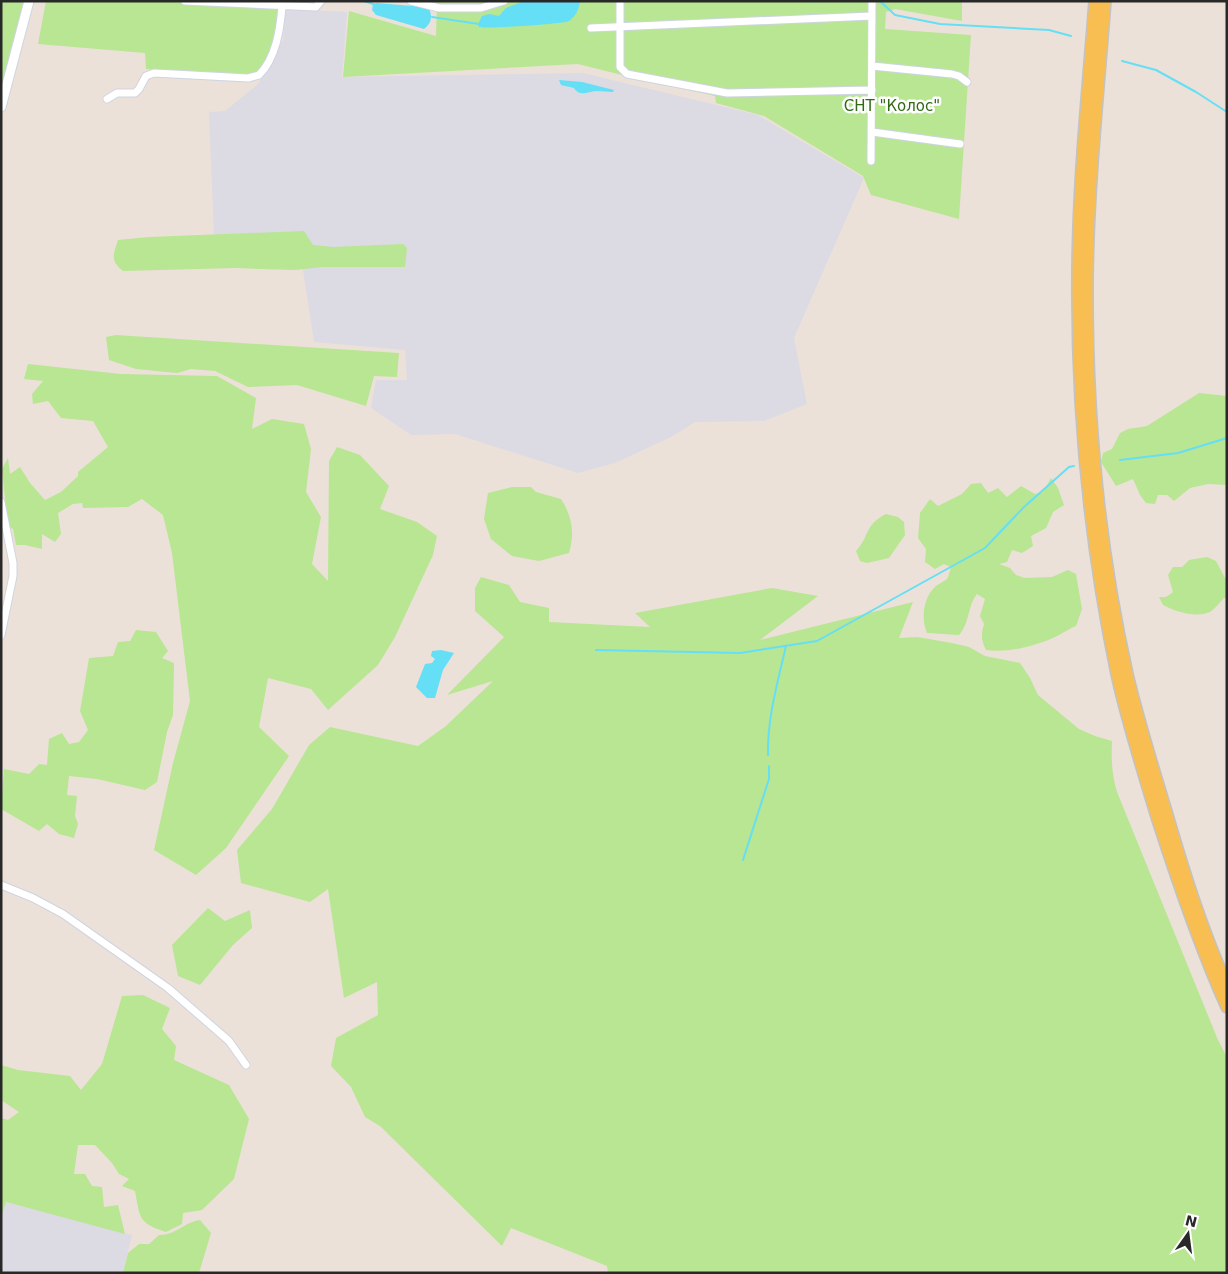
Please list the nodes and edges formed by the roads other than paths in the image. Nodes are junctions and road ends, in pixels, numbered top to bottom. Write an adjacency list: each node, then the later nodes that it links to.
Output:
1 (29, 1): 18 (street)
2 (185, 1): 10 (street)
3 (321, 1): 10 (street)
4 (411, 1): 5 (street)
5 (504, 1)
6 (620, 1): 12 (street)
7 (872, 1): 11 (street)
8 (1095, 1): 26 (main road)
9 (1105, 1): 25 (main road)
10 (282, 7): 17 (street)
11 (872, 16): 12 (street); 14 (street)
12 (620, 26): 13 (street); 16 (street)
13 (591, 28)
14 (872, 66): 15 (street); 16 (street)
15 (967, 82)
16 (872, 90): 19 (street)
17 (107, 99)
18 (1, 107)
19 (872, 132): 20 (street); 21 (street)
20 (960, 144)
21 (871, 161)
22 (1, 502): 23 (street)
23 (1, 634)
24 (1, 885): 27 (street)
25 (1227, 986)
26 (1227, 1007)
27 (246, 1065)

